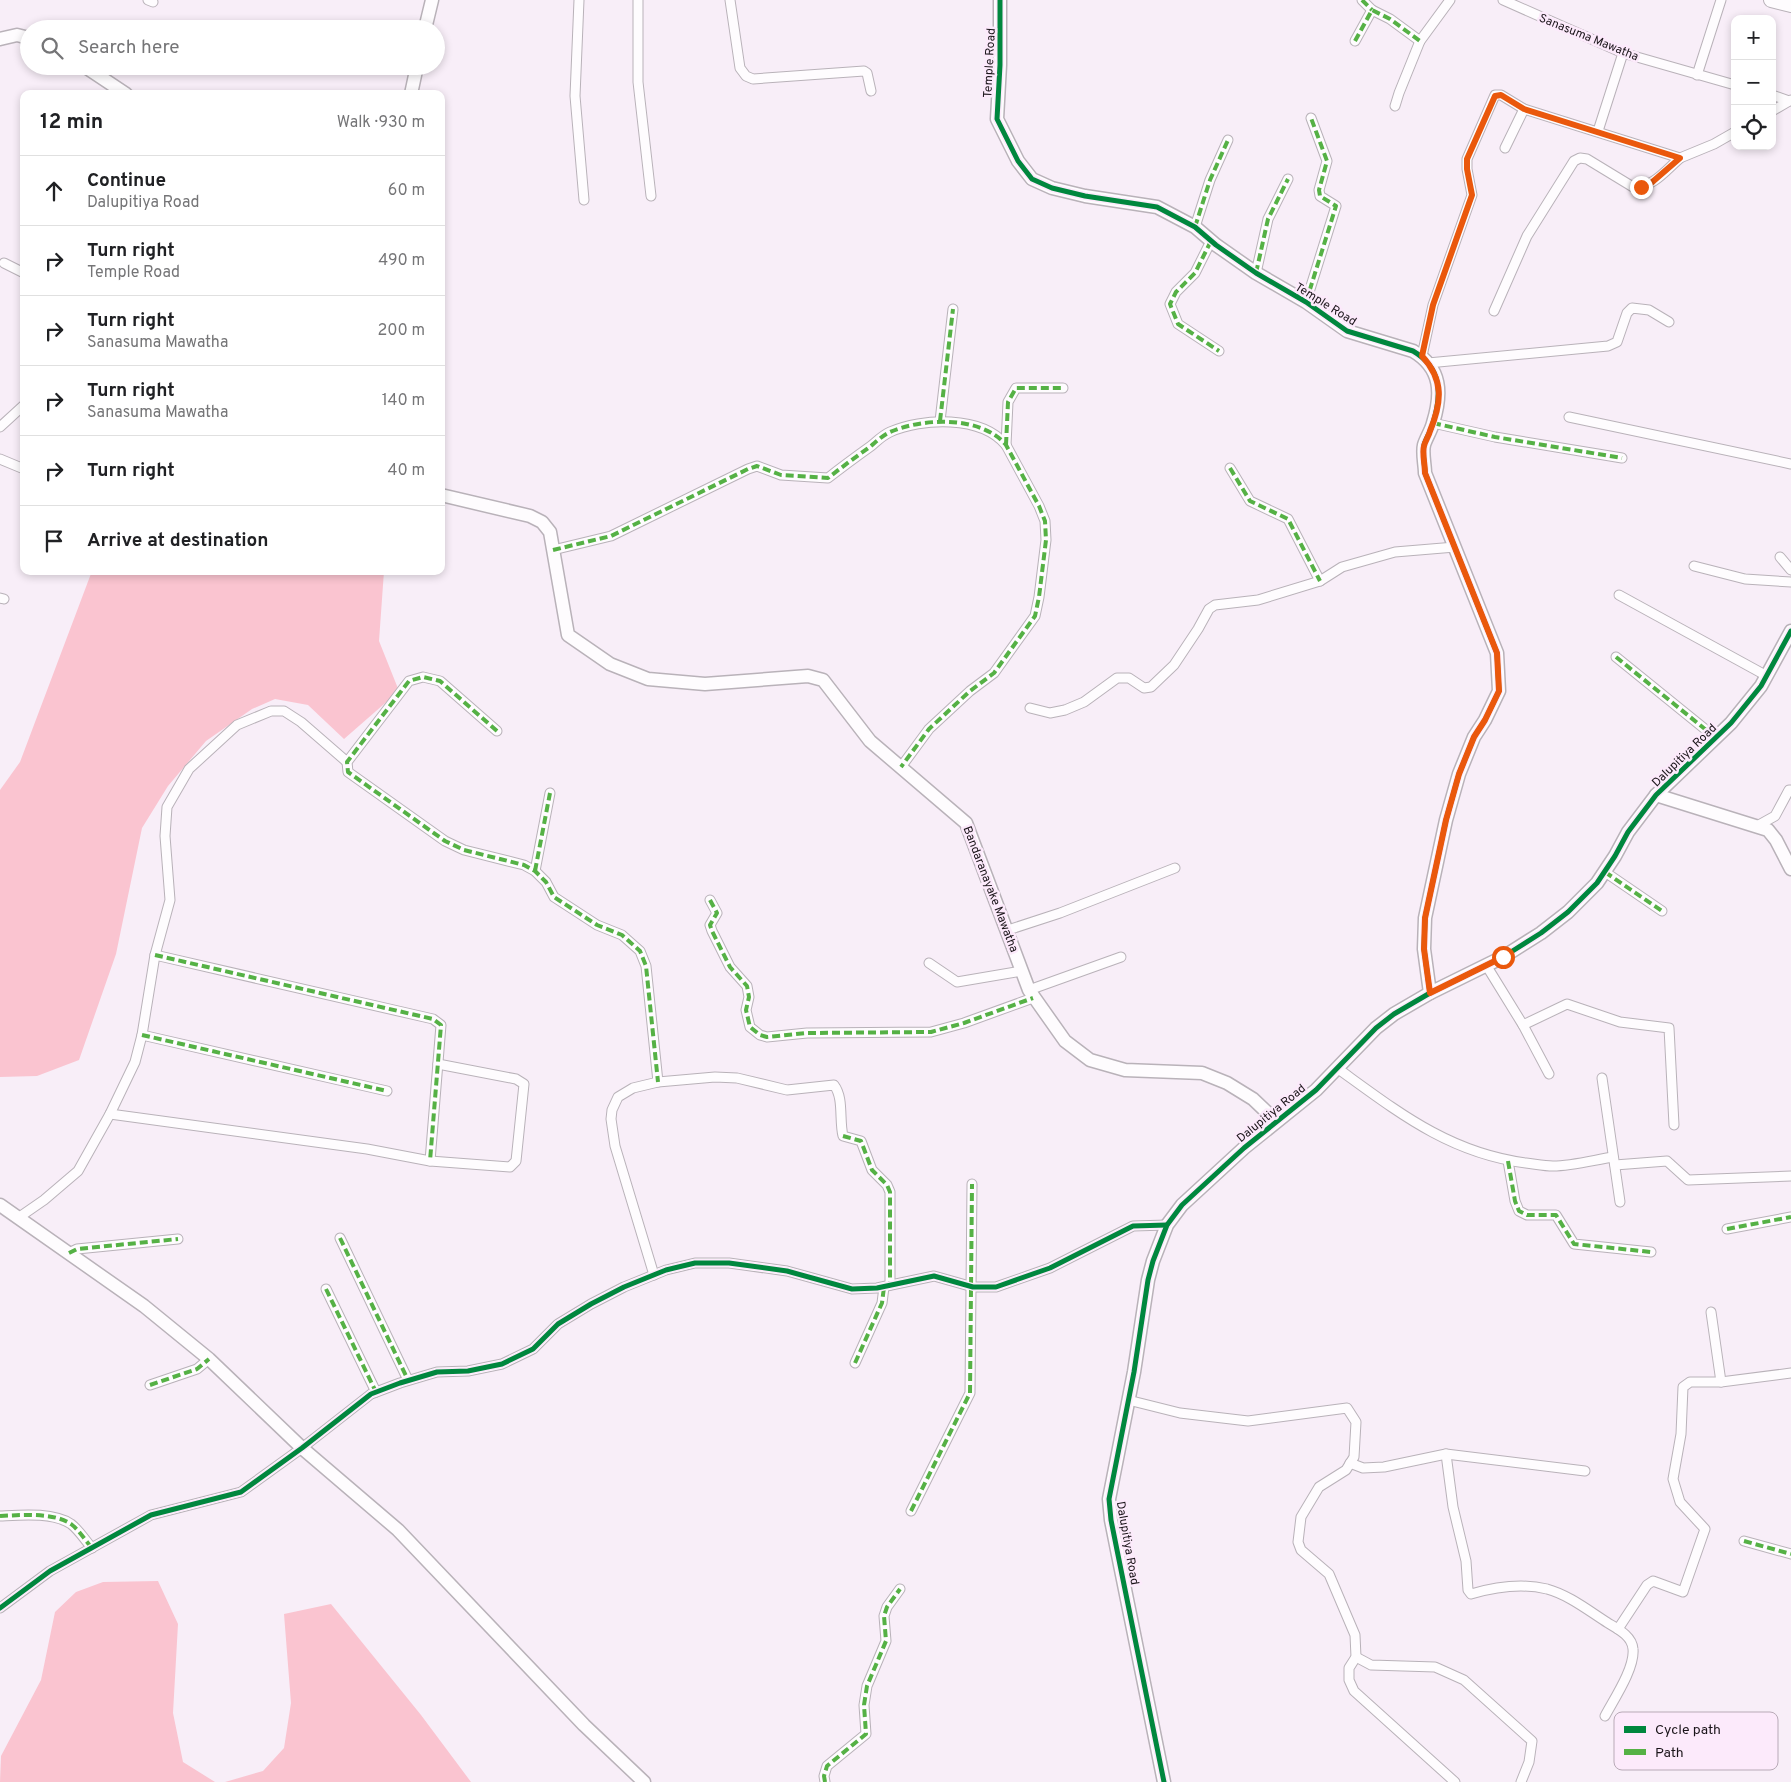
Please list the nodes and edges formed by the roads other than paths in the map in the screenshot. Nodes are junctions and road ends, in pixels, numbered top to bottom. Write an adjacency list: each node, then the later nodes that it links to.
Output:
1 (432, 0): 13 (street)
2 (579, 0): 39 (street)
3 (638, 0): 38 (street)
4 (730, 0): 25 (street)
5 (1000, 0): 40 (street, Temple Road)
6 (1362, 0): 12 (street)
7 (1450, 0): 17 (street)
8 (1503, 0): 18 (street, Sanasuma Mawatha)
9 (1721, 0): 21 (street)
10 (1771, 0): 11 (main road)
11 (1791, 6)
12 (1372, 10): 16 (street); 17 (street)
13 (427, 20)
14 (20, 36): 15 (street)
15 (0, 39)
16 (1355, 41)
17 (1420, 41): 28 (street)
18 (1623, 53): 21 (street, Sanasuma Mawatha); 32 (street)
19 (98, 75): 23 (street)
20 (415, 75): 24 (street)
21 (1697, 75): 22 (street, Sanasuma Mawatha)
22 (1731, 84)
23 (120, 90)
24 (412, 90)
25 (872, 91)
26 (1776, 96): 27 (street)
27 (1790, 100): 30 (street)
28 (1395, 106)
29 (1524, 109): 32 (street); 35 (street); 50 (street)
30 (1776, 109)
31 (1311, 118): 45 (street)
32 (1598, 131): 36 (street)
33 (1731, 134): 36 (street)
34 (1228, 140): 40 (street)
35 (1505, 148)
36 (1680, 158): 47 (street)
37 (1288, 180): 44 (street)
38 (651, 196)
39 (584, 200)
40 (1195, 226): 41 (street, Temple Road)
41 (1211, 241): 44 (street, Temple Road); 49 (street)
42 (4, 262): 43 (street)
43 (20, 271)
44 (1256, 273): 45 (street, Temple Road)
45 (1306, 302): 50 (street, Temple Road)
46 (953, 309): 54 (street)
47 (1494, 310)
48 (1669, 322): 50 (street)
49 (1219, 350)
50 (1425, 359): 55 (street)
51 (1063, 388): 57 (street)
52 (20, 409): 56 (street)
53 (1569, 417): 60 (street)
54 (940, 421): 57 (street); 65 (street)
55 (1433, 423): 58 (street); 64 (street)
56 (0, 427)
57 (1006, 445): 79 (street)
58 (1622, 458)
59 (0, 459): 61 (street)
60 (1791, 464)
61 (20, 467)
62 (1230, 468): 69 (street)
63 (445, 496): 65 (street, Bandaranayake Mawatha)
64 (1455, 547): 69 (street); 96 (street)
65 (553, 550): 79 (street, Bandaranayake Mawatha)
66 (1780, 557): 68 (street)
67 (1694, 566): 70 (street)
68 (1791, 570)
69 (1320, 581): 75 (street)
70 (1791, 582)
71 (1619, 595): 74 (street)
72 (1791, 631): 74 (street, Dalupitiya Road)
73 (1616, 658): 77 (street)
74 (1767, 676): 77 (street, Dalupitiya Road)
75 (1030, 708)
76 (497, 731): 78 (street)
77 (1716, 738): 82 (street, Dalupitiya Road)
78 (347, 762): 86 (street); 91 (street)
79 (901, 768): 90 (street, Bandaranayake Mawatha)
80 (1791, 790): 83 (street)
81 (550, 793): 86 (street)
82 (1656, 795): 83 (street); 87 (street, Dalupitiya Road)
83 (1758, 826): 85 (street)
84 (1175, 868): 90 (street)
85 (1791, 869)
86 (535, 871): 104 (street)
87 (1605, 872): 89 (street); 94 (street, Dalupitiya Road)
88 (710, 900): 97 (street)
89 (1662, 911)
90 (1008, 930): 95 (street, Bandaranayake Mawatha)
91 (155, 955): 99 (street); 100 (street)
92 (1121, 957): 97 (street)
93 (929, 963): 95 (street)
94 (1486, 965): 96 (street, Dalupitiya Road); 98 (street)
95 (1022, 971): 97 (street, Bandaranayake Mawatha)
96 (1430, 993): 101 (street, Dalupitiya Road)
97 (1031, 994): 107 (street, Bandaranayake Mawatha)
98 (1522, 1025): 102 (street); 108 (street)
99 (142, 1035): 105 (street); 106 (street)
100 (438, 1064): 111 (street); 111 (street)
101 (1337, 1068): 107 (street, Dalupitiya Road); 109 (street)
102 (1549, 1074)
103 (1602, 1078): 110 (street)
104 (658, 1082): 124 (street); 125 (street)
105 (387, 1091)
106 (110, 1114): 111 (street); 117 (street)
107 (1276, 1120): 118 (street, Dalupitiya Road)
108 (1674, 1125)
109 (1508, 1160): 110 (street); 122 (street)
110 (1614, 1161): 112 (street); 114 (street)
111 (430, 1162)
112 (1791, 1176)
113 (972, 1184): 126 (street)
114 (1620, 1202)
115 (0, 1205): 117 (street)
116 (1791, 1216): 119 (street)
117 (18, 1218): 123 (street)
118 (1168, 1225): 126 (street); 136 (street, Dalupitiya Road)
119 (1727, 1229)
120 (340, 1238): 132 (street)
121 (178, 1239): 123 (street)
122 (1651, 1252)
123 (69, 1253): 129 (street)
124 (654, 1275): 125 (street); 132 (street)
125 (887, 1286): 126 (street); 130 (street)
126 (973, 1286): 141 (street)
127 (326, 1288): 135 (street)
128 (1711, 1312): 133 (street)
129 (209, 1359): 134 (street); 137 (street)
130 (855, 1363)
131 (1791, 1373): 133 (street)
132 (408, 1380): 135 (street)
133 (1721, 1382): 148 (street)
134 (150, 1385)
135 (376, 1392): 137 (street)
136 (1128, 1400): 139 (street); 153 (street, Dalupitiya Road)
137 (302, 1448): 144 (street); 151 (street)
138 (1446, 1454): 139 (street); 140 (street); 148 (street)
139 (1350, 1463): 149 (street)
140 (1585, 1471)
141 (911, 1512)
142 (0, 1516): 144 (street)
143 (1744, 1541): 145 (street)
144 (92, 1548): 147 (street)
145 (1791, 1554)
146 (900, 1589): 152 (street)
147 (0, 1608)
148 (1618, 1629): 150 (street)
149 (1356, 1657): 154 (street); 155 (street)
150 (1605, 1716)
151 (644, 1782)
152 (825, 1782)
153 (1164, 1782)
154 (1455, 1782)
155 (1521, 1782)

